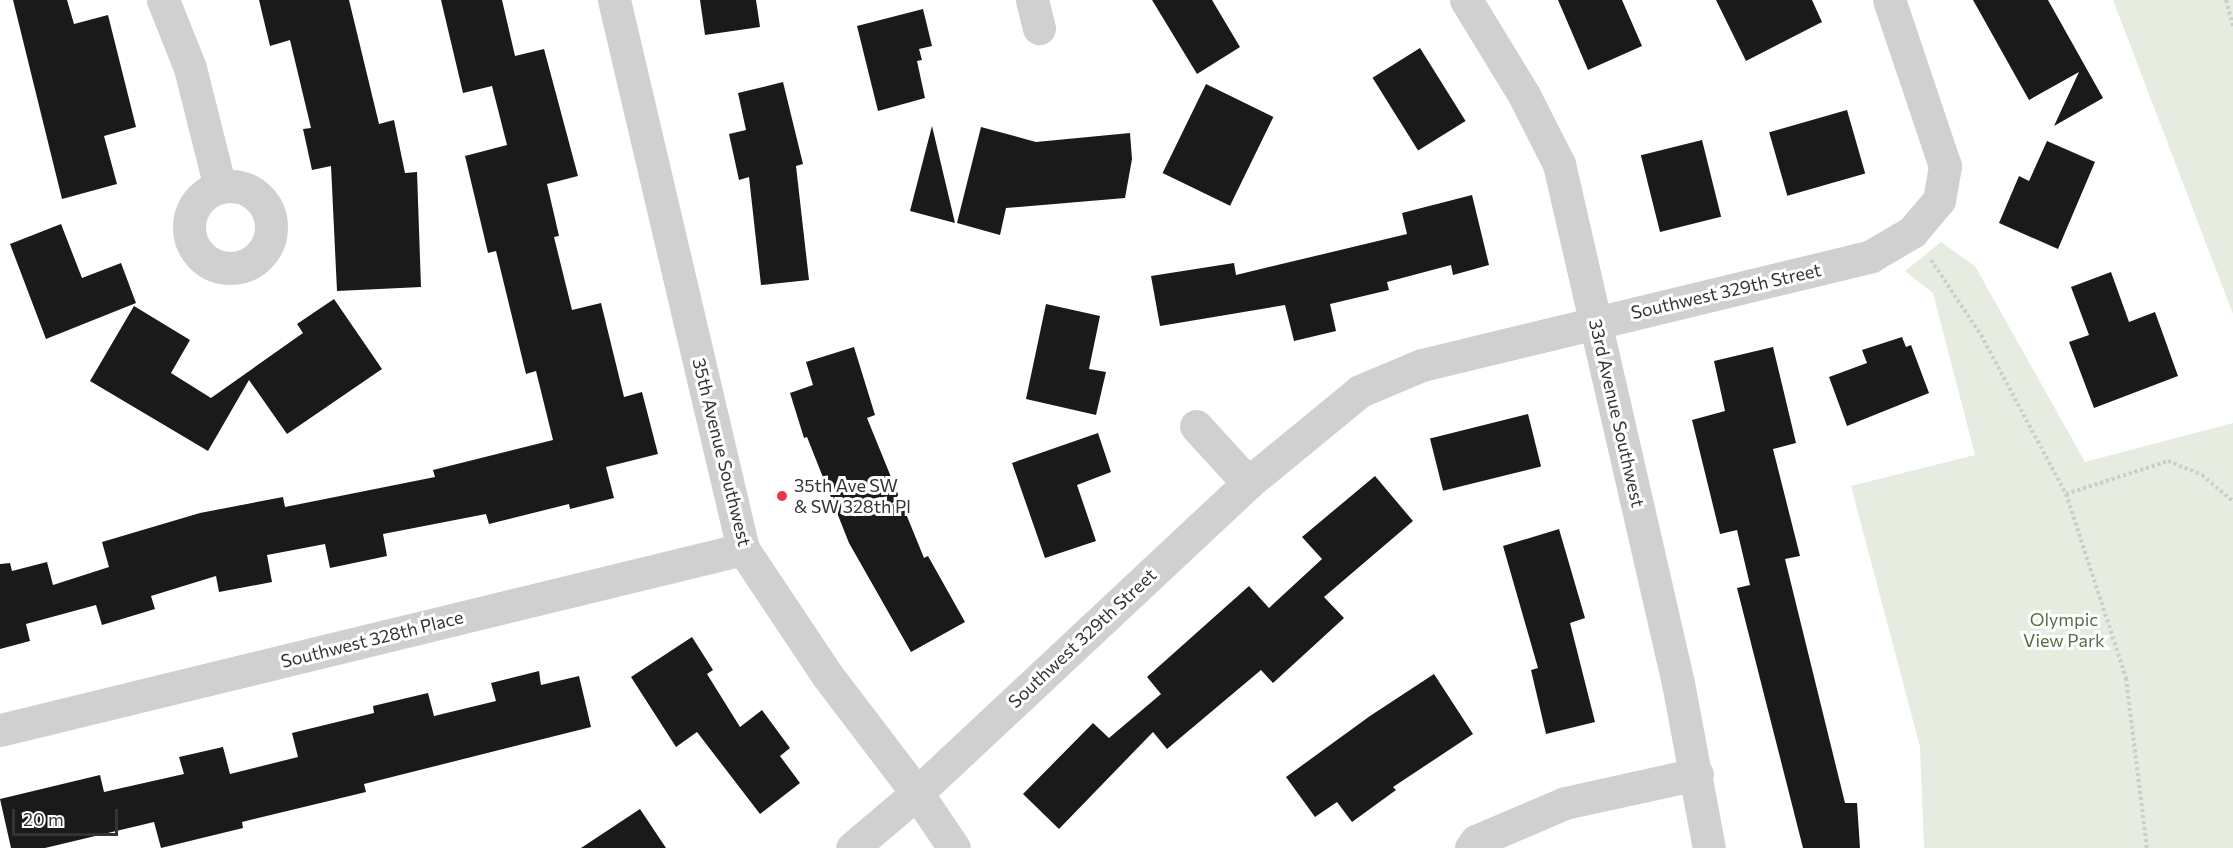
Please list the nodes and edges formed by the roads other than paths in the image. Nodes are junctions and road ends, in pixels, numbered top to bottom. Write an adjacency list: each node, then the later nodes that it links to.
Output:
1 (163, 0): 5 (street)
2 (614, 0): 9 (street, 35th Avenue Southwest)
3 (1466, 0): 6 (street, 33rd Avenue Southwest)
4 (1889, 0): 6 (street, Southwest 329th Street)
5 (220, 187)
6 (1596, 321): 8 (street, Southwest 329th Street); 11 (street, 33rd Avenue Southwest)
7 (1196, 426): 8 (street)
8 (1248, 483): 12 (street, Southwest 329th Street)
9 (743, 549): 10 (street, Southwest 328th Place); 12 (street, 35th Avenue Southwest)
10 (0, 730)
11 (1697, 774): 15 (street); 16 (street, 33rd Avenue Southwest)
12 (917, 793): 13 (street, Southwest 329th Street); 14 (street, 35th Avenue Southwest)
13 (852, 848)
14 (954, 848)
15 (1471, 848)
16 (1709, 848)

